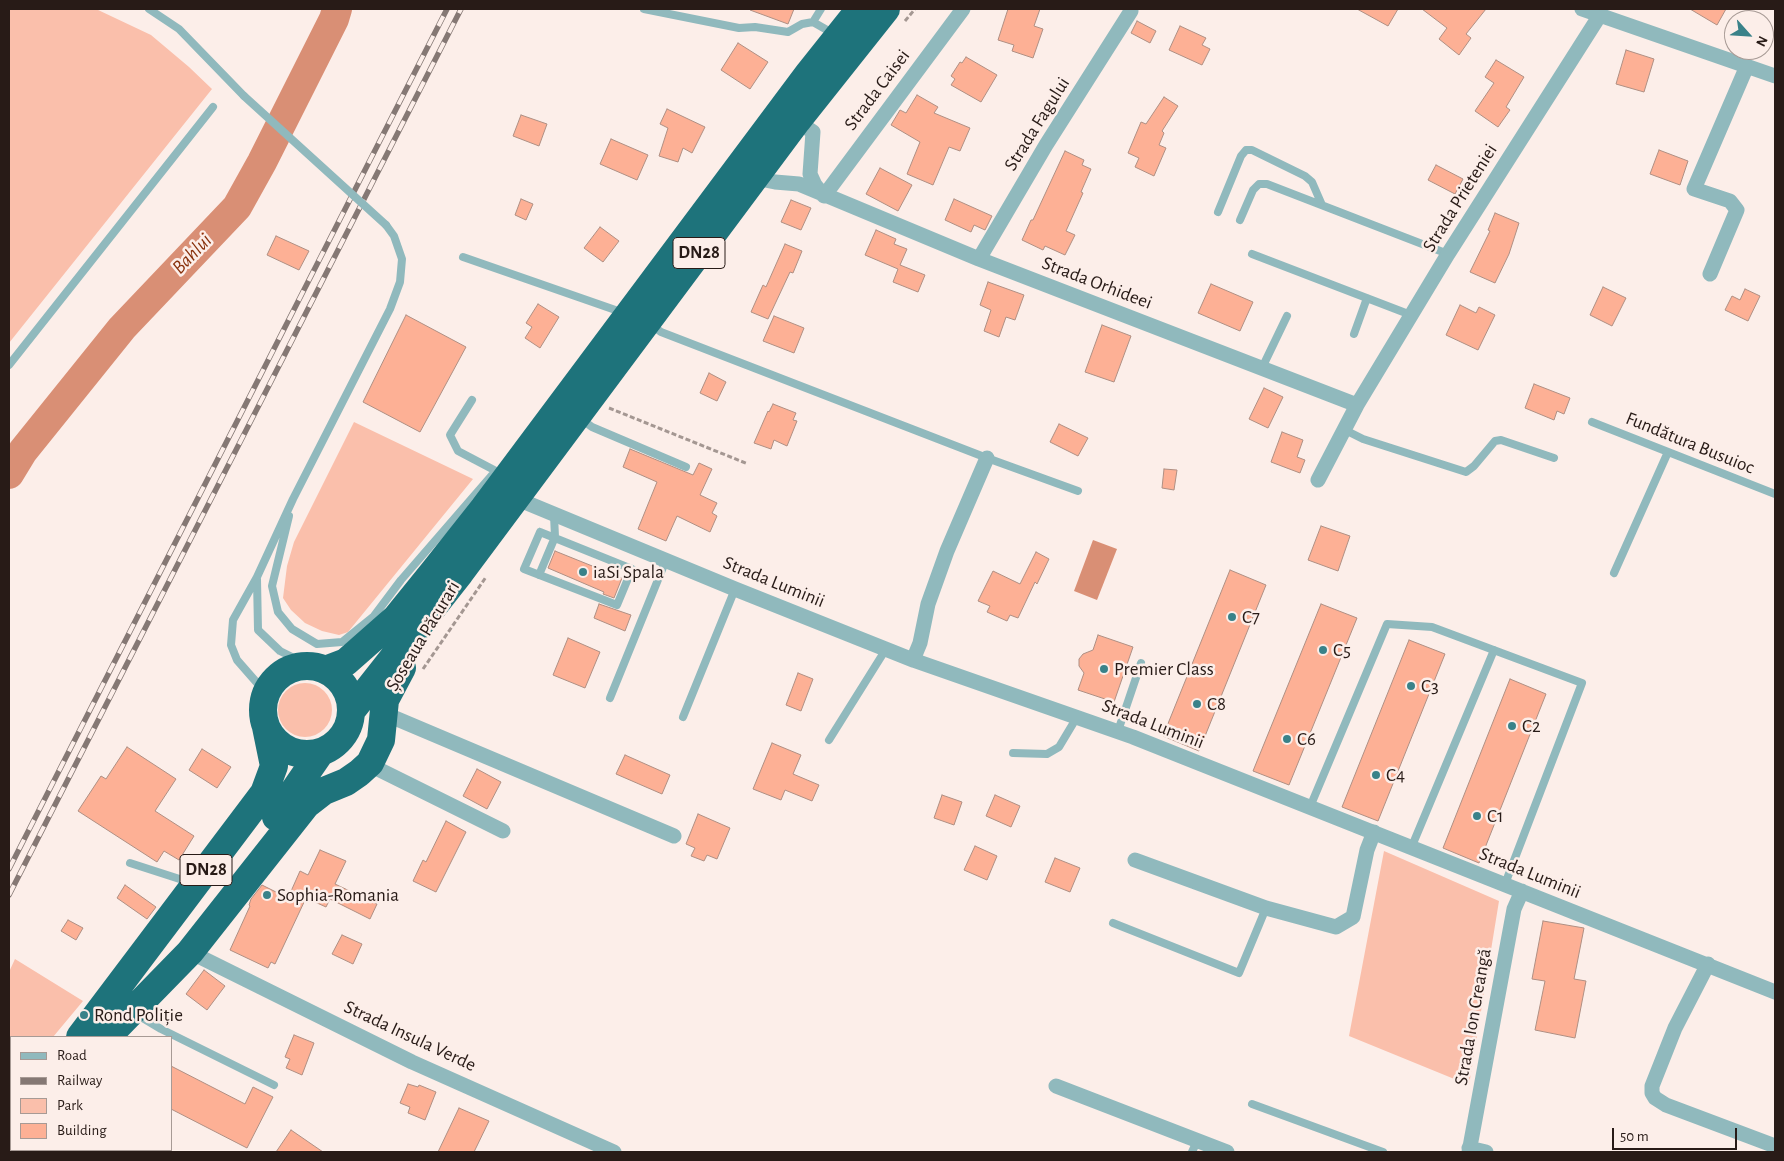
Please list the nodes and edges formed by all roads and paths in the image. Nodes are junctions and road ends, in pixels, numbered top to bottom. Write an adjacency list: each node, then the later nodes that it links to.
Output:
1 (149, 9): 50 (lane, bridge)
2 (644, 9): 10 (lane)
3 (821, 9): 10 (lane)
4 (860, 9): 11 (highway, DN28)
5 (886, 9): 15 (highway, DN28)
6 (963, 9): 17 (street, Strada Caisei)
7 (1582, 9): 9 (street)
8 (1130, 12): 24 (street, Strada Fagului)
9 (1600, 15): 12 (street); 22 (street, Strada Prieteniei)
10 (812, 22): 11 (lane)
11 (837, 36): 29 (highway, DN28)
12 (1747, 66): 13 (street); 25 (street)
13 (1775, 76)
14 (213, 107): 31 (lane)
15 (798, 121): 16 (highway, DN28); 17 (street)
16 (755, 178): 17 (street, Strada Orhideei); 29 (highway, DN28)
17 (824, 196): 24 (street, Strada Orhideei)
18 (1322, 205): 19 (lane); 20 (lane); 22 (lane)
19 (1218, 212)
20 (1240, 220)
21 (1252, 254): 26 (lane)
22 (1448, 254): 27 (street, Strada Prieteniei)
23 (463, 257): 29 (lane)
24 (979, 259): 32 (street, Strada Orhideei)
25 (1710, 274)
26 (1367, 298): 27 (lane); 30 (lane)
27 (1411, 315): 34 (street, Strada Prieteniei)
28 (1286, 316): 32 (lane)
29 (638, 319): 35 (highway, DN28); 35 (highway, DN28); 40 (lane)
30 (1354, 334)
31 (9, 365)
32 (1262, 368): 34 (street, Strada Orhideei)
33 (472, 400): 45 (lane)
34 (1357, 405): 37 (street, Strada Prieteniei)
35 (574, 409): 38 (lane); 42 (path); 44 (lane); 49 (highway, DN28); 63 (highway, DN28)
36 (1592, 422): 39 (lane, Fundătura Busuioc)
37 (1345, 430): 41 (lane); 46 (street, Strada Prieteniei)
38 (515, 452)
39 (1668, 452): 48 (lane, Fundătura Busuioc); 55 (lane)
40 (987, 458): 47 (lane); 61 (street)
41 (1554, 458)
42 (748, 464)
43 (502, 465): 45 (lane)
44 (686, 467)
45 (496, 471): 50 (lane)
46 (1318, 480)
47 (1078, 492)
48 (1775, 494)
49 (515, 498): 51 (street, Strada Luminii); 54 (highway, DN28)
50 (293, 499): 57 (lane)
51 (554, 515): 52 (lane); 53 (street, Strada Luminii)
52 (555, 538): 56 (lane); 56 (lane); 56 (lane)
53 (666, 560): 58 (street, Strada Luminii); 65 (lane)
54 (460, 573): 66 (highway, DN28); 67 (highway, Șoseaua Păcurari)
55 (1614, 573)
56 (539, 575)
57 (256, 577): 63 (lane); 64 (lane)
58 (735, 589): 59 (street, Strada Luminii); 68 (lane)
59 (886, 649): 61 (street, Strada Luminii); 72 (lane)
60 (1494, 650): 76 (lane); 80 (lane); 84 (lane)
61 (913, 660): 69 (street, Strada Luminii)
62 (1141, 663): 71 (lane)
63 (317, 668): 64 (highway, DN28); 66 (highway)
64 (265, 696): 70 (highway, DN28)
65 (610, 698)
66 (352, 710): 73 (highway, DN28)
67 (383, 713): 75 (highway, Șoseaua Păcurari); 79 (street)
68 (684, 717)
69 (1077, 717): 71 (street, Strada Luminii); 74 (lane)
70 (266, 727): 73 (highway); 83 (highway, DN28)
71 (1118, 732): 76 (street, Strada Luminii)
72 (829, 740)
73 (320, 753): 93 (highway, DN28)
74 (1013, 753)
75 (370, 763): 77 (street); 88 (highway, Șoseaua Păcurari)
76 (1310, 807): 78 (street, Strada Luminii)
77 (503, 831)
78 (1374, 832): 80 (street, Strada Luminii); 86 (street)
79 (674, 836)
80 (1412, 846): 84 (street, Strada Luminii)
81 (1135, 860): 86 (street)
82 (130, 863): 83 (lane)
83 (196, 884): 92 (highway, DN28)
84 (1505, 884): 85 (street, Strada Luminii)
85 (1522, 891): 89 (street, Strada Luminii); 101 (street, Strada Ion Creangă)
86 (1266, 908): 87 (lane)
87 (1112, 923)
88 (190, 952): 91 (highway, Șoseaua Păcurari); 99 (street, Strada Insula Verde)
89 (1708, 964): 90 (street, Strada Luminii); 98 (street)
90 (1775, 992)
91 (132, 1012): 94 (highway, Șoseaua Păcurari); 95 (lane)
92 (81, 1036)
93 (107, 1036)
94 (107, 1036)
95 (274, 1085)
96 (1056, 1086): 100 (street)
97 (1252, 1104): 104 (lane)
98 (1775, 1146)
99 (591, 1147): 102 (street, Strada Insula Verde)
100 (1194, 1147): 103 (street)
101 (1469, 1150): 105 (street)
102 (614, 1152)
103 (1227, 1152)
104 (1384, 1152)
105 (1486, 1152)

